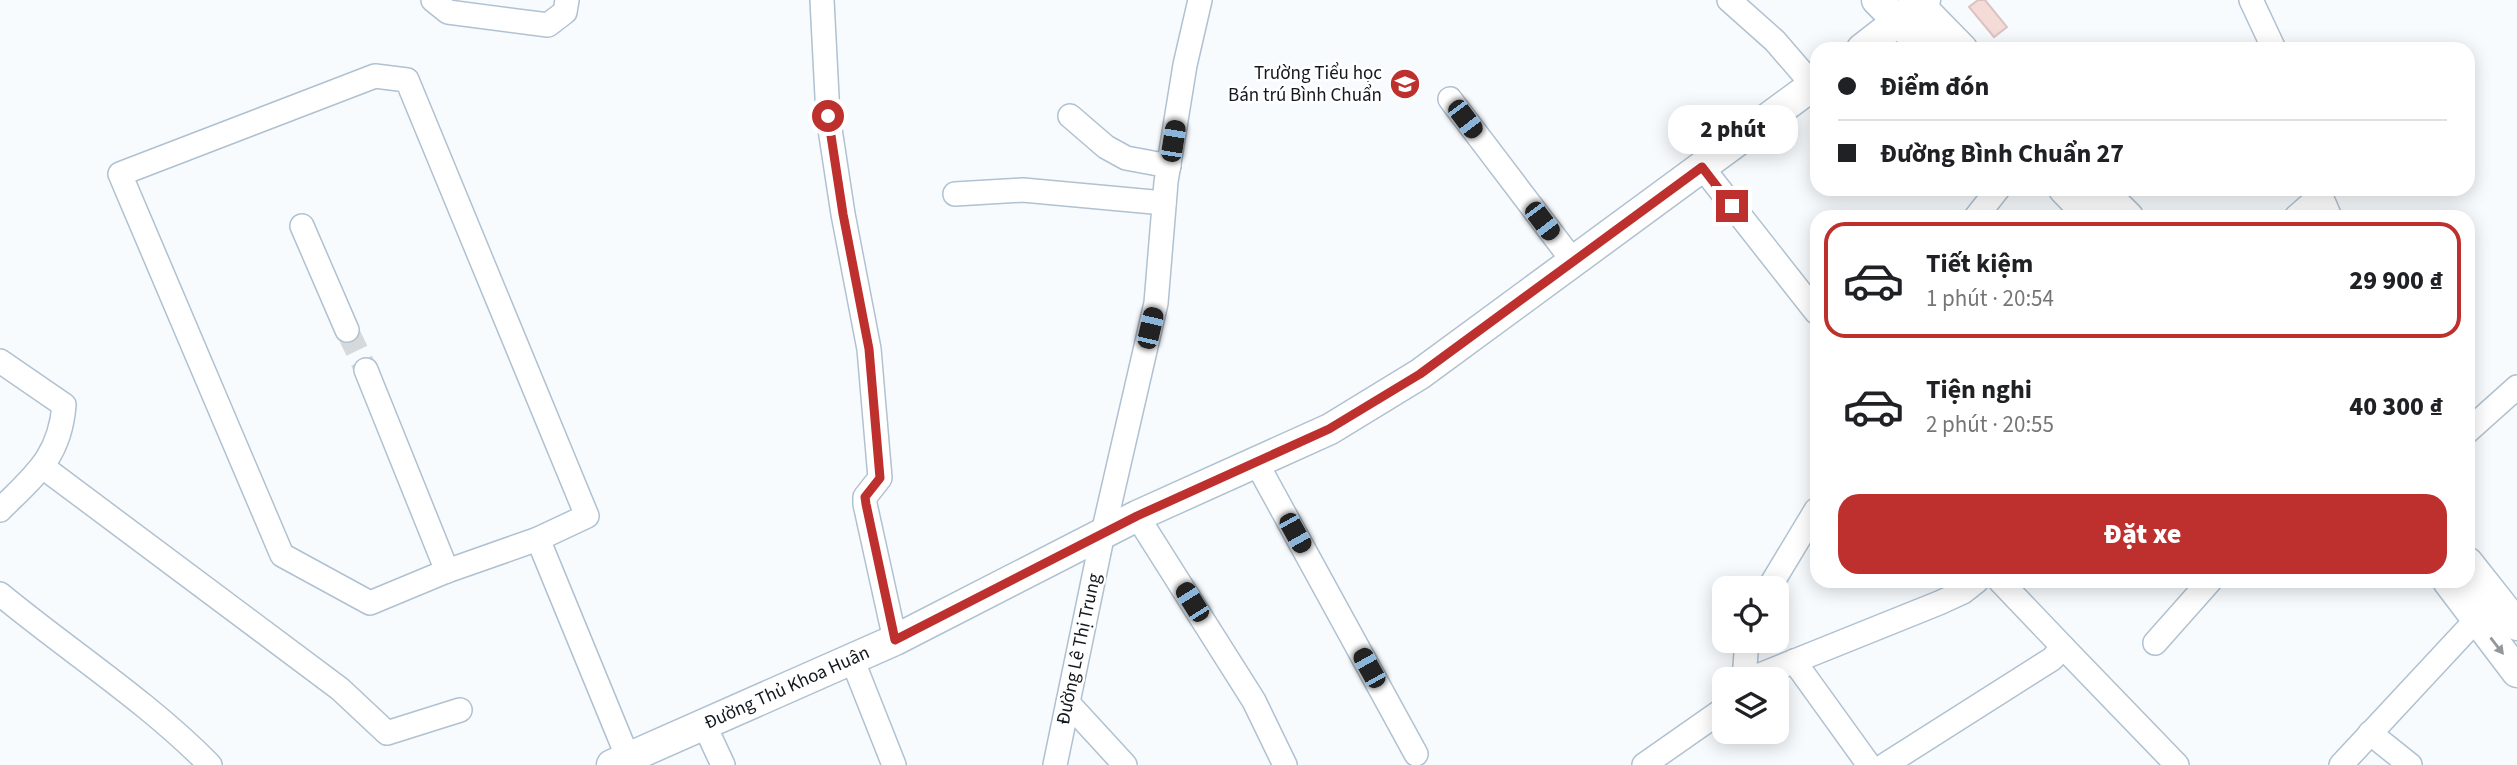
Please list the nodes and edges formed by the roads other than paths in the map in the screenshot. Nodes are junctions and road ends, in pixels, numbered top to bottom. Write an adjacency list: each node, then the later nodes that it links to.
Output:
1 (433, 0): 2 (street)
2 (567, 0)
3 (822, 0): 50 (street)
4 (1200, 0): 17 (street, Đường Lê Thị Trung)
5 (1729, 0): 13 (street)
6 (1877, 0): 8 (main road)
7 (2251, 0): 12 (street)
8 (1915, 7): 9 (main road); 10 (main road); 11 (main road)
9 (1871, 42)
10 (1924, 42)
11 (1954, 42)
12 (2271, 42)
13 (1810, 79)
14 (1810, 88): 18 (main road, Đường Thủ Khoa Huân)
15 (1450, 99): 26 (street)
16 (1070, 116): 17 (street)
17 (1168, 166): 23 (street, Đường Lê Thị Trung)
18 (1702, 167): 26 (main road, Đường Thủ Khoa Huân); 27 (street)
19 (955, 194): 23 (street)
20 (1992, 196): 24 (street)
21 (2088, 196): 22 (main road)
22 (2112, 203)
23 (1164, 204): 38 (street, Đường Lê Thị Trung)
24 (1982, 210)
25 (302, 226): 28 (street)
26 (1573, 261): 33 (main road, Đường Thủ Khoa Huân)
27 (1810, 304)
28 (347, 330)
29 (0, 361): 34 (street)
30 (366, 370): 40 (street)
31 (2517, 387): 32 (street)
32 (2475, 425)
33 (1256, 462): 36 (main road, Đường Thủ Khoa Huân); 62 (street)
34 (43, 467): 35 (street); 58 (street)
35 (0, 510)
36 (1137, 516): 38 (main road, Đường Thủ Khoa Huân); 69 (street)
37 (1810, 520): 42 (street)
38 (1103, 533): 50 (main road, Đường Thủ Khoa Huân); 57 (street, Đường Lê Thị Trung)
39 (538, 539): 40 (street); 40 (street); 63 (street)
40 (447, 571)
41 (2475, 572): 49 (main road)
42 (1776, 576)
43 (1968, 588): 54 (street)
44 (2007, 588): 52 (street)
45 (2204, 588): 51 (street)
46 (2454, 588): 48 (main road)
47 (0, 594): 64 (street)
48 (2476, 620): 56 (main road, one-way to 56); 61 (street)
49 (2517, 625)
50 (895, 640): 53 (main road, Đường Thủ Khoa Huân)
51 (2155, 643)
52 (2063, 648): 72 (street); 73 (street)
53 (852, 659): 60 (main road, Đường Thủ Khoa Huân); 66 (street)
54 (1794, 661): 55 (street); 71 (street)
55 (1779, 667)
56 (2517, 672)
57 (1068, 703): 67 (street, Đường Lê Thị Trung); 68 (street)
58 (460, 710)
59 (1712, 717): 70 (street)
60 (704, 724): 63 (main road, Đường Thủ Khoa Huân); 65 (street)
61 (2370, 733): 74 (street); 75 (street)
62 (1416, 754)
63 (620, 761)
64 (210, 765)
65 (723, 765)
66 (894, 765)
67 (1055, 765)
68 (1125, 765)
69 (1285, 765)
70 (1644, 765)
71 (1869, 765)
72 (1885, 765)
73 (2177, 765)
74 (2340, 765)
75 (2410, 765)

